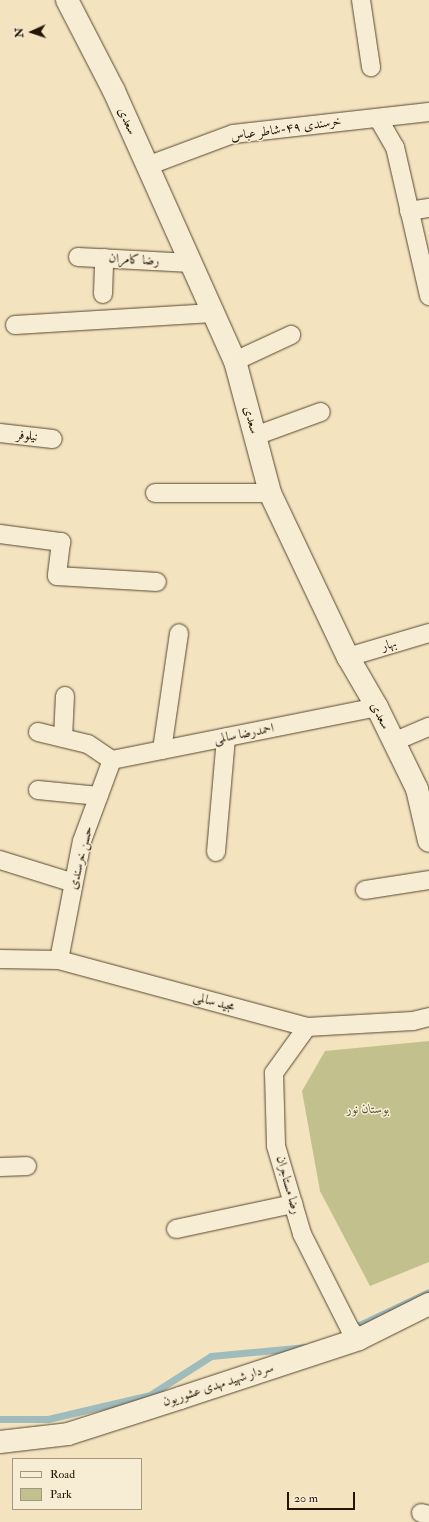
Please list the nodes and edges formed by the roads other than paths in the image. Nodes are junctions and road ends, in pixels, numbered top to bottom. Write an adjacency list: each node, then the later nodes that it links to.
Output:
1 (67, 0): 6 (street, سعدی)
2 (361, 0): 3 (street)
3 (371, 67)
4 (429, 112): 5 (street, خرسندی ۴۹-شاطر عباس)
5 (378, 118): 6 (street, خرسندی ۴۹-شاطر عباس); 8 (street)
6 (147, 166): 11 (street, سعدی)
7 (429, 208): 8 (street)
8 (409, 211): 13 (street)
9 (78, 257): 10 (street, رضا کامران)
10 (104, 258): 11 (street, رضا کامران); 12 (street)
11 (191, 263): 14 (street, سعدی)
12 (102, 294)
13 (429, 296)
14 (213, 313): 15 (street); 17 (street, سعدی)
15 (15, 325)
16 (291, 335): 17 (street)
17 (234, 361): 20 (street, سعدی)
18 (321, 412): 20 (street)
19 (0, 433): 21 (street, نیلوفر)
20 (255, 436): 23 (street, سعدی)
21 (53, 439)
22 (155, 493): 23 (street)
23 (270, 493): 28 (street, سعدی)
24 (0, 534): 25 (street)
25 (158, 582)
26 (179, 633): 36 (street)
27 (429, 633): 28 (street, بهار)
28 (348, 656): 30 (street, سعدی)
29 (65, 696): 34 (street)
30 (377, 708): 33 (street, احمدرضا سالمی); 35 (street, سعدی)
31 (429, 727): 35 (street)
32 (38, 732): 34 (street)
33 (226, 737): 36 (street, احمدرضا سالمی); 41 (street)
34 (63, 738): 37 (street)
35 (393, 742): 40 (street, سعدی)
36 (162, 750): 37 (street, احمدرضا سالمی)
37 (112, 760): 39 (street, حسن خرسندی)
38 (38, 790): 39 (street)
39 (99, 796): 44 (street, حسن خرسندی)
40 (428, 836)
41 (216, 852)
42 (0, 860): 44 (street)
43 (429, 880): 45 (street)
44 (74, 882): 47 (street, حسن خرسندی)
45 (365, 890)
46 (0, 959): 47 (street, مجید سالمی)
47 (59, 960): 49 (street, مجید سالمی)
48 (429, 1017): 49 (street, مجید سالمی)
49 (307, 1027): 52 (street, رضا مستاجران)
50 (27, 1166): 51 (street)
51 (0, 1167)
52 (293, 1204): 53 (street); 55 (street, رضا مستاجران)
53 (176, 1229)
54 (429, 1304): 55 (street, سردار شهید مهدی عشوریون)
55 (359, 1339): 56 (street, سردار شهید مهدی عشوریون)
56 (0, 1442)

